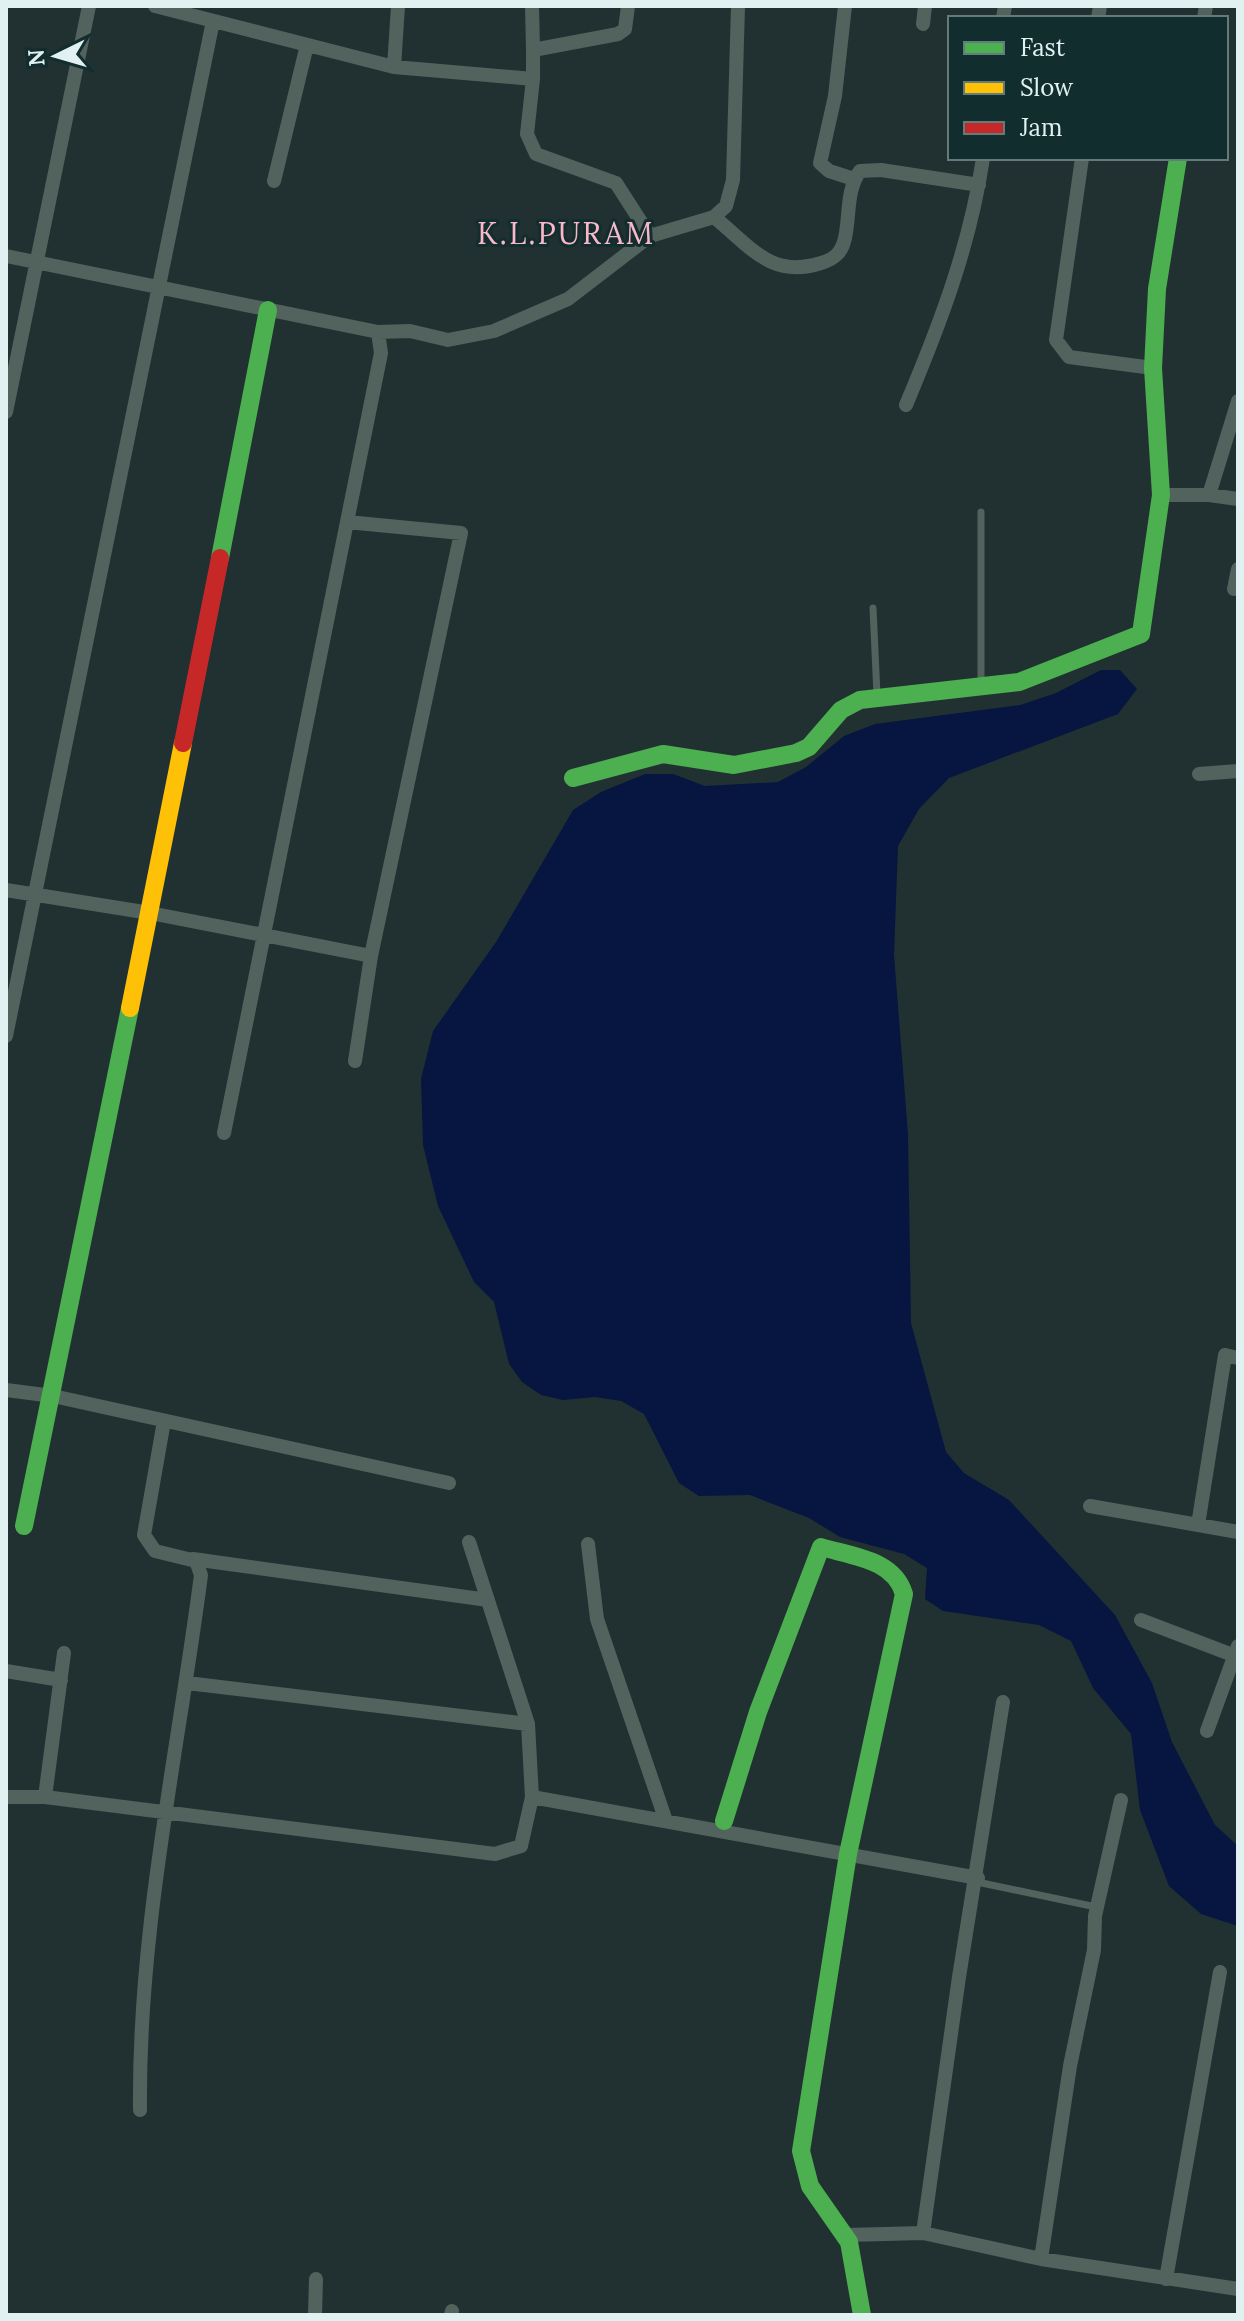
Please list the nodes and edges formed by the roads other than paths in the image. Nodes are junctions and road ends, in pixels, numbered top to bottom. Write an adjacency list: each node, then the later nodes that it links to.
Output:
1 (89, 6): 24 (street)
2 (155, 6): 9 (street)
3 (398, 6): 13 (street)
4 (532, 6): 12 (street)
5 (628, 6): 12 (street)
6 (738, 6): 21 (street)
7 (845, 6): 18 (street)
8 (925, 6): 10 (street)
9 (213, 21): 11 (street); 25 (street)
10 (923, 24)
11 (307, 45): 13 (street); 19 (street)
12 (533, 50): 14 (street)
13 (394, 67): 14 (street)
14 (533, 79): 22 (street)
15 (983, 160): 20 (street)
16 (1082, 160): 28 (street)
17 (1178, 160): 28 (street)
18 (854, 179): 20 (street); 21 (street)
19 (274, 181)
20 (979, 185): 30 (street)
21 (714, 217): 22 (street)
22 (650, 236): 27 (street)
23 (6, 256): 24 (street)
24 (38, 260): 25 (street); 31 (street)
25 (160, 286): 26 (street); 46 (street)
26 (268, 310): 27 (street); 47 (street)
27 (378, 332): 36 (street)
28 (1153, 368): 32 (street)
29 (1238, 401): 33 (street)
30 (906, 405)
31 (6, 412)
32 (1161, 495): 33 (street); 40 (street)
33 (1209, 495): 34 (street)
34 (1238, 499)
35 (981, 512): 40 (lane)
36 (347, 522): 48 (street); 49 (street)
37 (1238, 569): 38 (street)
38 (1234, 589)
39 (873, 608): 41 (lane)
40 (981, 686): 41 (street)
41 (877, 697): 44 (street)
42 (1238, 771): 43 (street)
43 (1199, 774)
44 (573, 778)
45 (6, 890): 46 (street)
46 (35, 897): 47 (street); 50 (street)
47 (150, 913): 48 (street); 55 (street)
48 (266, 937): 49 (street); 52 (street)
49 (371, 956): 51 (street)
50 (6, 1036)
51 (355, 1061)
52 (224, 1133)
53 (1238, 1358): 59 (street)
54 (6, 1390): 55 (street)
55 (53, 1396): 56 (street); 60 (street)
56 (164, 1421): 57 (street); 64 (street)
57 (449, 1483)
58 (1090, 1506): 59 (street)
59 (1198, 1525): 61 (street)
60 (24, 1526)
61 (1238, 1532)
62 (469, 1542): 65 (street)
63 (588, 1544): 80 (street)
64 (193, 1559): 65 (street); 71 (street)
65 (488, 1600): 73 (street)
66 (1141, 1620): 68 (street)
67 (64, 1653): 70 (street)
68 (1237, 1653): 74 (street)
69 (6, 1671): 70 (street)
70 (61, 1680): 76 (street)
71 (187, 1683): 73 (street); 79 (street)
72 (1003, 1702): 83 (street)
73 (528, 1724): 77 (street)
74 (1207, 1731)
75 (6, 1797): 76 (street)
76 (45, 1797): 79 (street)
77 (532, 1797): 79 (street); 80 (street)
78 (1121, 1800): 84 (street)
79 (166, 1812): 86 (street)
80 (666, 1821): 82 (street)
81 (724, 1821): 82 (street)
82 (848, 1854): 83 (street); 88 (street)
83 (977, 1880): 84 (lane); 87 (street)
84 (1097, 1907): 89 (street)
85 (1220, 1972): 91 (street)
86 (140, 2110)
87 (923, 2233): 88 (street); 89 (street)
88 (846, 2235): 94 (street)
89 (1041, 2259): 91 (street)
90 (316, 2279): 93 (street)
91 (1166, 2279): 92 (street)
92 (1238, 2289)
93 (315, 2315)
94 (862, 2315)

